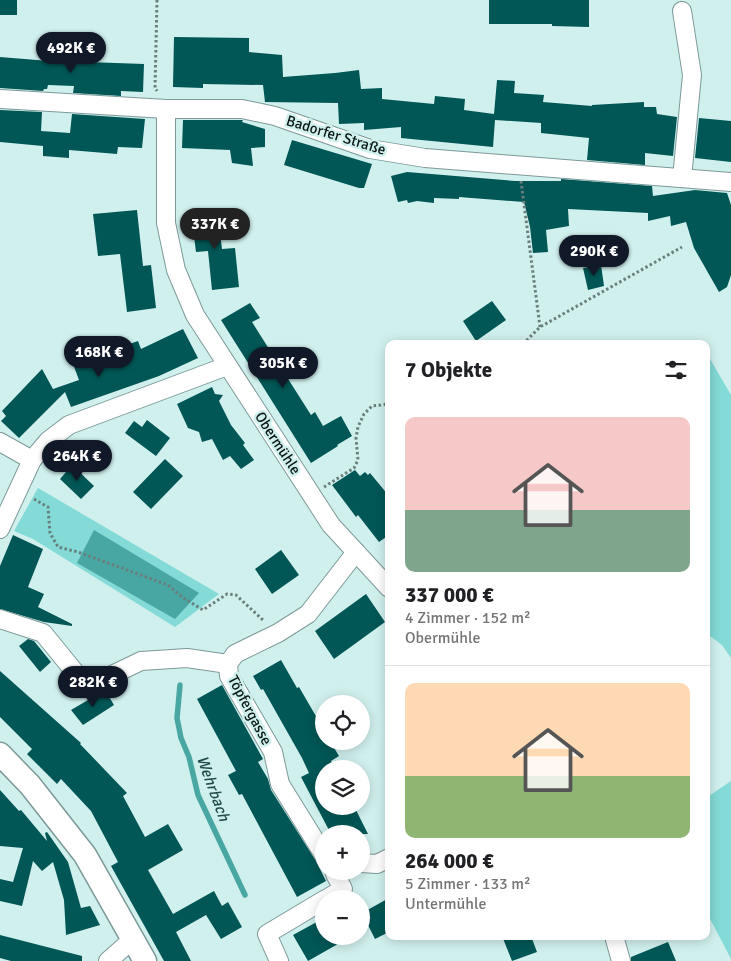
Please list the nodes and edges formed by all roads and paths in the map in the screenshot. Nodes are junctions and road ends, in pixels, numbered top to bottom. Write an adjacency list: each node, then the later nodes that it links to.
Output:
1 (157, 0): 4 (path)
2 (682, 11): 6 (street)
3 (0, 99): 4 (street, Badorfer Straße)
4 (166, 109): 5 (street, Badorfer Straße); 11 (street, Obermühle)
5 (519, 166): 6 (street, Badorfer Straße); 9 (path)
6 (682, 178): 7 (street, Badorfer Straße)
7 (731, 182)
8 (682, 247): 9 (path)
9 (540, 327): 10 (path)
10 (528, 340)
11 (227, 366): 14 (street); 16 (street, Obermühle)
12 (385, 404): 16 (path)
13 (0, 442): 14 (street)
14 (32, 460): 15 (street)
15 (17, 490): 17 (street); 21 (path)
16 (312, 496): 18 (street, Obermühle)
17 (0, 529)
18 (356, 552): 19 (street, Obermühle); 21 (street, Töpfergasse)
19 (385, 584)
20 (0, 619): 22 (street)
21 (278, 633): 22 (street, Töpfergasse)
22 (228, 664): 24 (street, Töpfergasse)
23 (0, 754): 28 (main road)
24 (315, 840)
25 (385, 860): 26 (street)
26 (370, 864)
27 (315, 906): 32 (street)
28 (133, 939): 30 (street); 31 (main road)
29 (615, 940): 33 (street)
30 (108, 961)
31 (145, 961)
32 (279, 961)
33 (621, 961)

